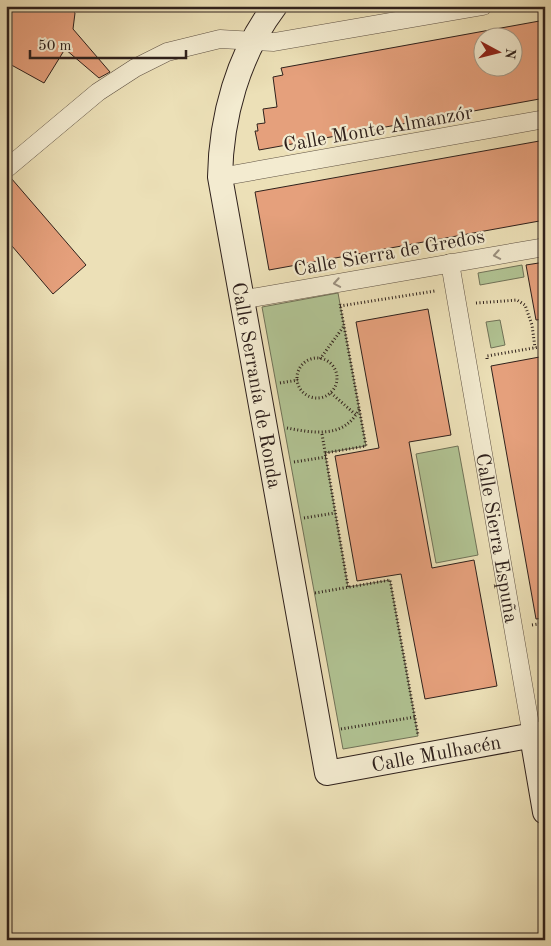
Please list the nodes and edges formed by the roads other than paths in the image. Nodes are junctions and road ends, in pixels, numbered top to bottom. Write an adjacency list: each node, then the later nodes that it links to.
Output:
1 (275, 6): 3 (street, Calle Serranía de Ronda)
2 (483, 6): 3 (street)
3 (253, 40): 5 (street); 6 (street, Calle Serranía de Ronda)
4 (545, 119): 6 (street, Calle Monte Almanzór)
5 (6, 169)
6 (220, 178): 9 (street, Calle Serranía de Ronda)
7 (545, 246): 8 (street, Calle Sierra de Gredos, one-way to 8)
8 (450, 263): 9 (street, Calle Sierra de Gredos, one-way to 9); 10 (street, Calle Sierra Espuña)
9 (240, 300): 11 (street, Calle Serranía de Ronda)
10 (538, 735): 11 (street, Calle Mulhacén); 12 (street, Calle Sierra Espuña)
11 (327, 773)
12 (545, 812)

